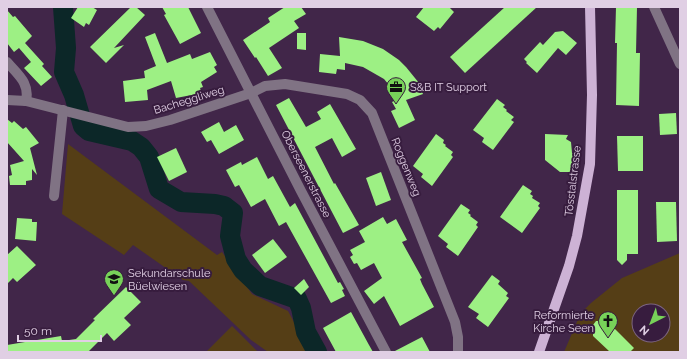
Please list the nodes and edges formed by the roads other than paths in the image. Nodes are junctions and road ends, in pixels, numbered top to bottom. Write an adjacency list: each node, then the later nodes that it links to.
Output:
1 (207, 7): 6 (street, Oberseenerstrasse)
2 (590, 7): 13 (main road, Tösstalstrasse)
3 (654, 7): 5 (street)
4 (7, 62): 8 (street)
5 (680, 64)
6 (251, 93): 9 (street, Bacheggliweg); 11 (street, Oberseenerstrasse); 12 (street, Roggenweg)
7 (7, 100): 8 (street, Bacheggliweg)
8 (26, 101): 9 (street, Bacheggliweg)
9 (63, 110): 10 (street)
10 (54, 196)
11 (386, 352)
12 (458, 352)
13 (539, 352)

